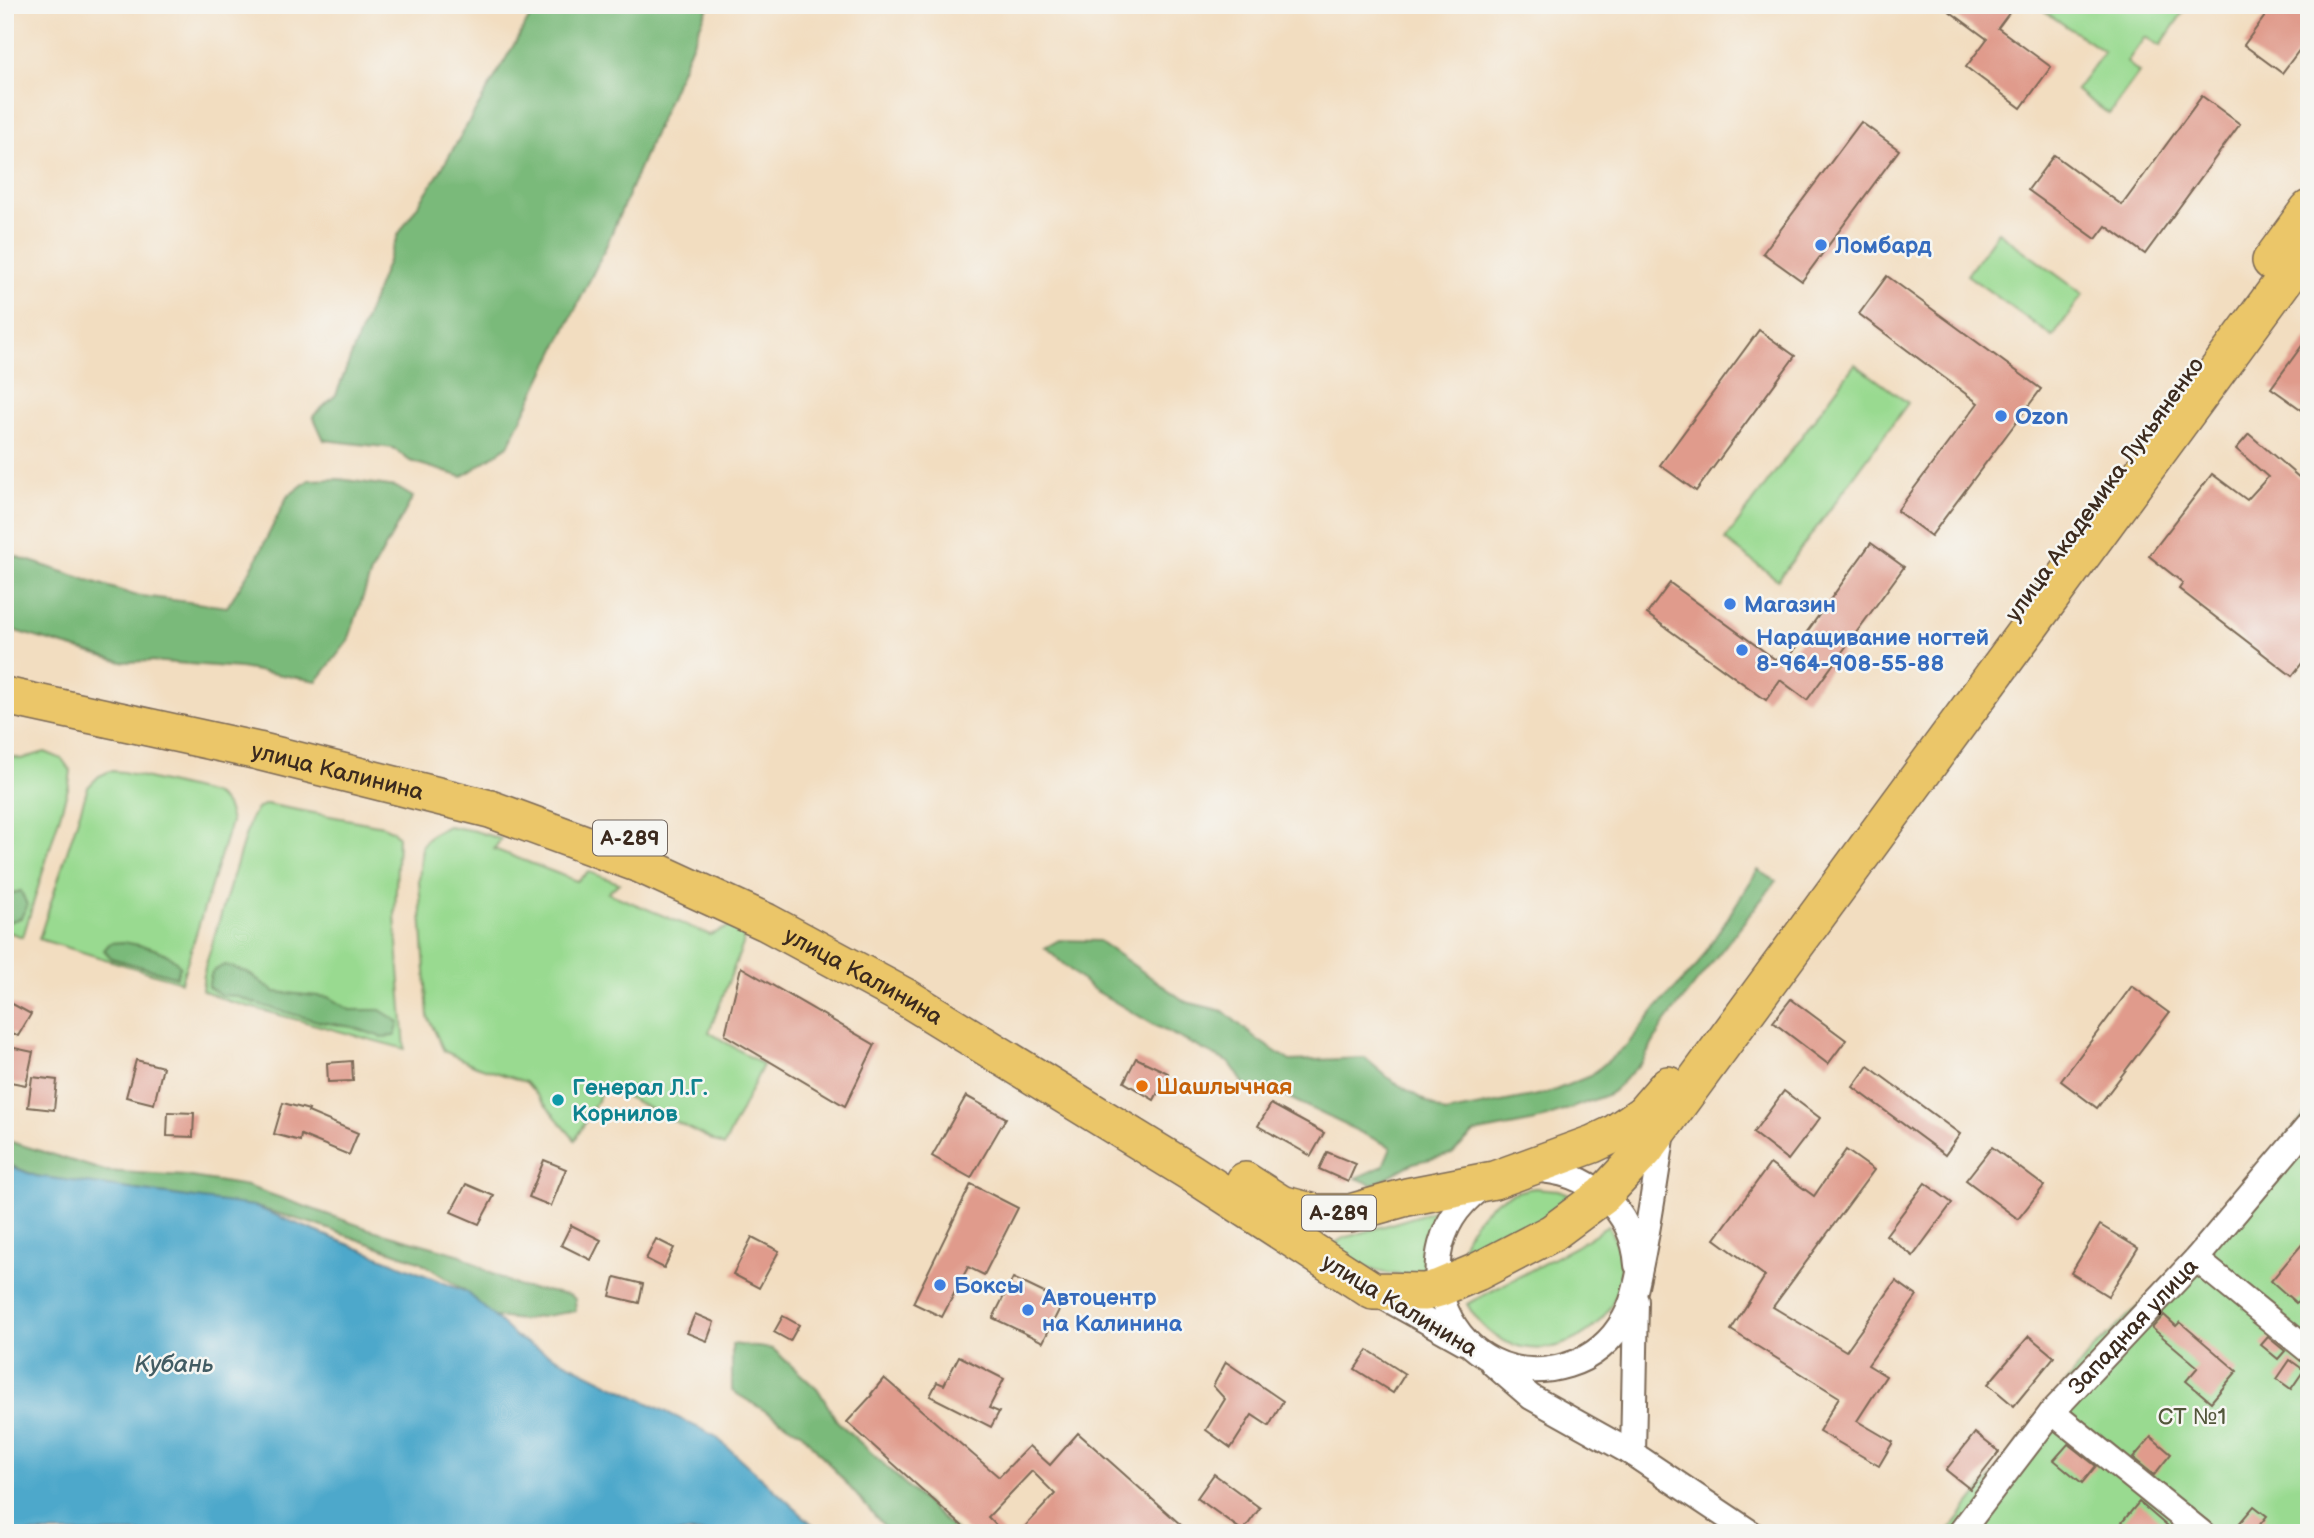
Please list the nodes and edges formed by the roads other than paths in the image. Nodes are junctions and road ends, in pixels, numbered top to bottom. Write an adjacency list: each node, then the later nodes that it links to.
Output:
1 (2309, 209): 5 (highway, улица Академика Лукьяненко)
2 (2309, 246): 5 (highway, улица Академика Лукьяненко)
3 (5, 673): 8 (highway, улица Калинина / А-289)
4 (5, 696): 13 (highway, улица Калинина / А-289)
5 (1685, 1079): 6 (highway); 8 (highway, улица Калинина)
6 (1665, 1122): 9 (highway); 11 (street)
7 (2309, 1125): 10 (street, Западная улица)
8 (1507, 1176): 9 (street, А-289); 12 (street)
9 (1604, 1195): 11 (street, А-289); 12 (highway)
10 (2196, 1259): 15 (street); 16 (street, Западная улица)
11 (1636, 1283): 14 (street, А-289); 17 (street)
12 (1439, 1288): 13 (highway); 14 (street)
13 (1373, 1291): 14 (street, улица Калинина / А-289)
14 (1476, 1349): 17 (street, улица Калинина)
15 (2309, 1351)
16 (2052, 1412): 19 (street, Западная улица); 20 (street)
17 (1633, 1454): 18 (street, улица Калинина)
18 (1751, 1533)
19 (1960, 1533)
20 (2202, 1533)

